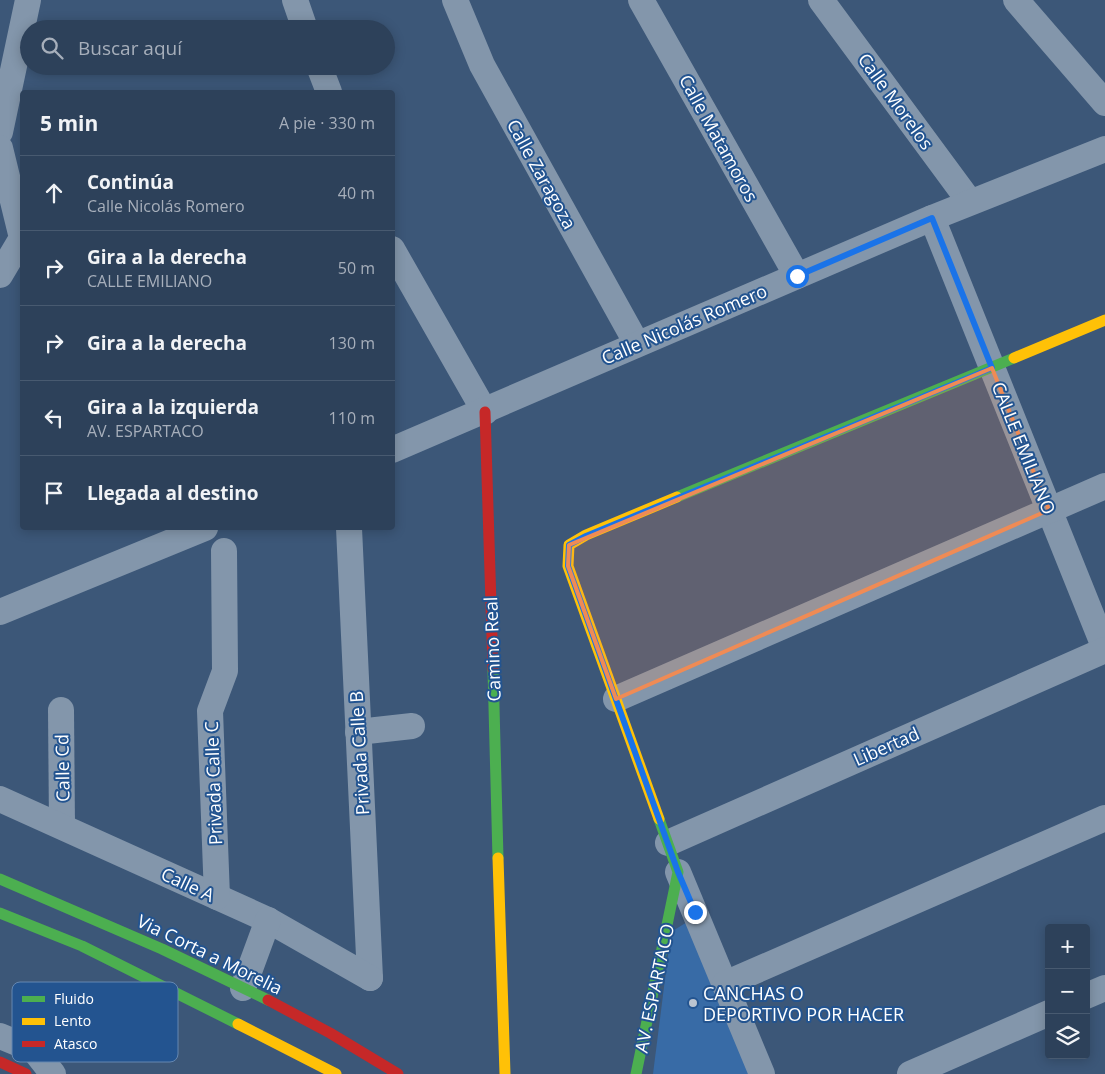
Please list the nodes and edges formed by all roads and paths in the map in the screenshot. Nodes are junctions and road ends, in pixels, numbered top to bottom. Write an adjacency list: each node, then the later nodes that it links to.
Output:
1 (28, 0): 7 (street)
2 (295, 0): 8 (street)
3 (455, 0): 24 (street, Calle Zaragoza)
4 (641, 0): 22 (street, Calle Matamoros)
5 (821, 0): 16 (street, Calle Morelos)
6 (1016, 0): 12 (street)
7 (24, 20)
8 (302, 20)
9 (20, 38): 13 (street)
10 (322, 75): 11 (street)
11 (328, 90)
12 (1105, 103)
13 (0, 132)
14 (0, 148): 18 (street)
15 (1105, 149): 16 (street, Calle Nicolás Romero)
16 (970, 202): 17 (street, Calle Nicolás Romero)
17 (932, 218): 22 (street, Calle Nicolás Romero); 25 (street, CALLE EMILIANO)
18 (20, 230)
19 (20, 241): 21 (street)
20 (395, 254): 26 (street, Camino Real)
21 (0, 275)
22 (797, 276): 24 (street, Calle Nicolás Romero)
23 (1105, 320): 25 (street)
24 (637, 344): 26 (street, Calle Nicolás Romero)
25 (992, 368): 29 (street, CALLE EMILIANO); 35 (street, AV. ESPARTACO)
26 (485, 412): 27 (street, Calle Nicolás Romero); 64 (street, Camino Real)
27 (395, 449)
28 (1105, 486): 29 (street)
29 (1049, 510): 34 (street, CALLE EMILIANO); 35 (street)
30 (200, 530): 33 (street)
31 (349, 530): 38 (street, Privada Calle B)
32 (224, 551): 45 (street, Privada Calle C)
33 (0, 612)
34 (1105, 650): 42 (street, Libertad)
35 (616, 699): 42 (street, AV. ESPARTACO)
36 (61, 710): 41 (street, Calle Cd)
37 (412, 726): 38 (street)
38 (358, 732): 48 (street, Privada Calle B)
39 (0, 800): 41 (street, Calle A)
40 (1105, 818): 50 (street)
41 (62, 826): 45 (street, Calle A)
42 (668, 843): 43 (street, AV. ESPARTACO)
43 (678, 872): 50 (street, AV. ESPARTACO); 65 (street, AV. ESPARTACO)
44 (0, 879): 51 (street, Via Corta a Morelia)
45 (217, 897): 47 (street, Calle A)
46 (0, 912): 49 (street)
47 (268, 920): 48 (street, Calle A); 51 (street)
48 (370, 978)
49 (153, 982)
50 (724, 984): 66 (street, AV. ESPARTACO)
51 (243, 988): 63 (street, Via Corta a Morelia)
52 (1105, 988): 54 (street)
53 (178, 994): 62 (street)
54 (1090, 994)
55 (1047, 1014): 67 (street)
56 (0, 1036): 57 (street)
57 (12, 1041)
58 (0, 1062): 60 (street)
59 (44, 1062): 61 (street)
60 (26, 1074)
61 (53, 1074)
62 (336, 1074)
63 (398, 1074)
64 (505, 1074)
65 (636, 1074)
66 (762, 1074)
67 (910, 1074)

